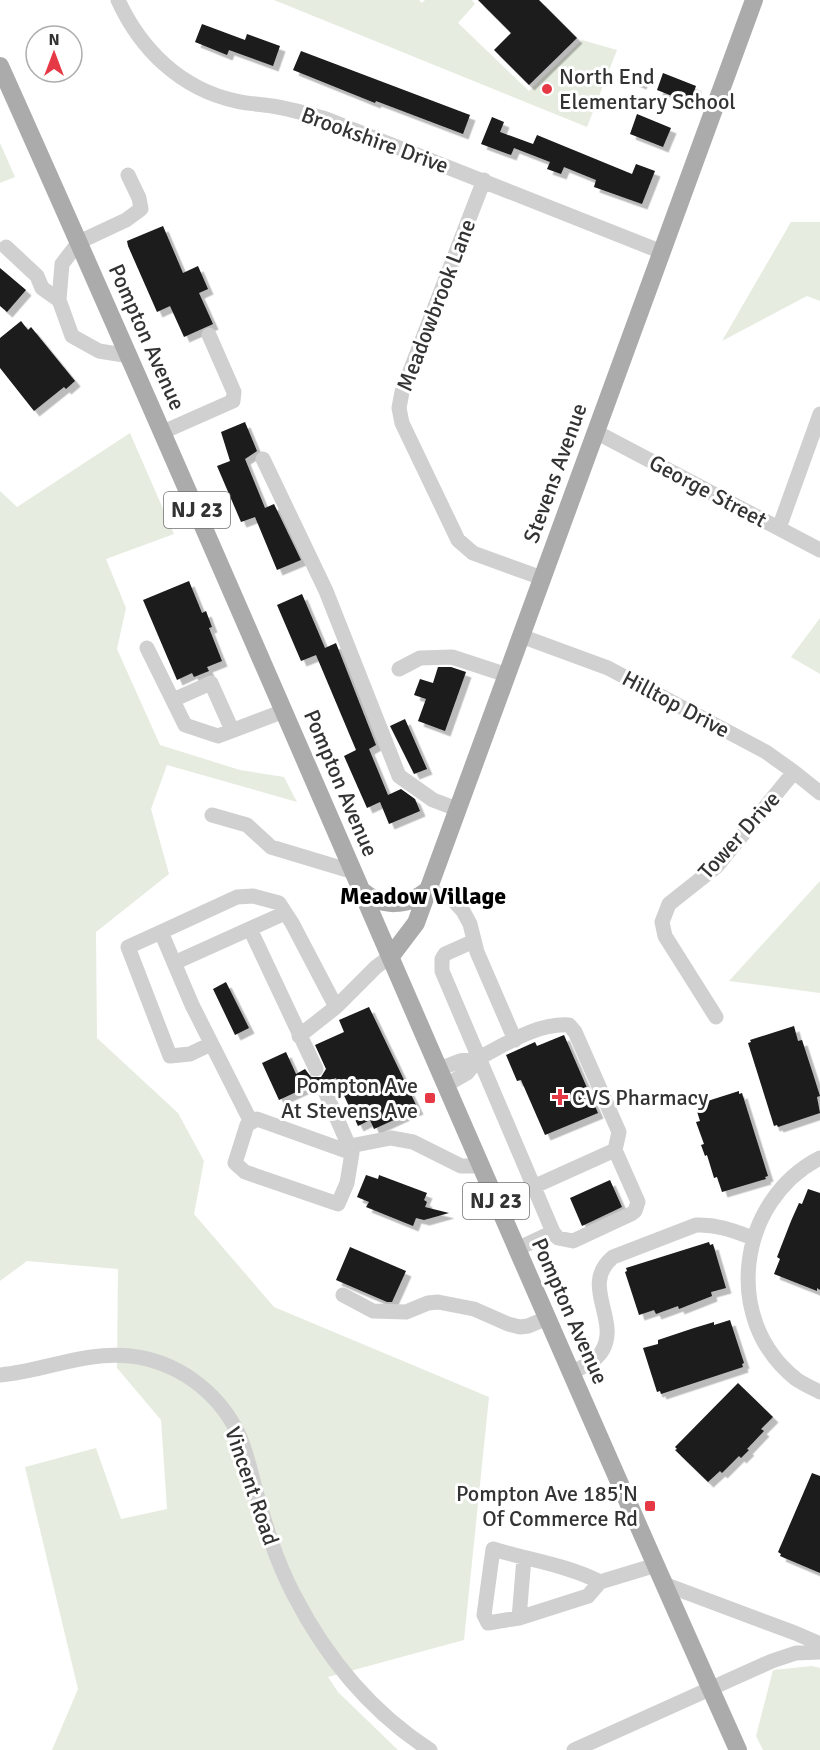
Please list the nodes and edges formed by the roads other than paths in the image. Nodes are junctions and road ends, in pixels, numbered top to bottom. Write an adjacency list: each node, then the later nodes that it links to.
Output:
1 (118, 0): 5 (street, Brookshire Drive)
2 (754, 0): 8 (main road, Stevens Avenue)
3 (0, 66): 6 (main road, Pompton Avenue / NJ 23)
4 (128, 175): 6 (street)
5 (484, 180): 8 (street, Brookshire Drive); 18 (street, Meadowbrook Lane)
6 (79, 242): 9 (street); 11 (main road, Pompton Avenue / NJ 23)
7 (6, 248): 9 (street)
8 (662, 252): 14 (main road, Stevens Avenue)
9 (59, 300): 11 (street)
10 (209, 335): 13 (street)
11 (130, 356): 13 (main road, Pompton Avenue / NJ 23)
12 (820, 414): 16 (street)
13 (163, 432): 24 (main road, Pompton Avenue / NJ 23)
14 (596, 432): 16 (street, George Street); 18 (main road, Stevens Avenue)
15 (263, 459): 28 (street)
16 (779, 528): 17 (street, George Street)
17 (820, 550)
18 (542, 578): 19 (main road, Stevens Avenue)
19 (521, 636): 22 (main road, Stevens Avenue); 26 (street, Hilltop Drive)
20 (147, 648): 23 (street)
21 (399, 669): 22 (street)
22 (507, 675): 28 (main road, Stevens Avenue)
23 (173, 700): 25 (street); 25 (street)
24 (284, 711): 25 (street); 30 (main road, Pompton Avenue / NJ 23)
25 (232, 730)
26 (794, 772): 27 (street, Hilltop Drive); 40 (street, Tower Drive)
27 (820, 794)
28 (458, 809): 32 (main road, Stevens Avenue)
29 (212, 815): 30 (street)
30 (354, 872): 31 (main road, Pompton Avenue / NJ 23)
31 (361, 890): 32 (main road); 37 (main road, Pompton Avenue / NJ 23)
32 (428, 890): 36 (street); 37 (main road, Stevens Avenue)
33 (285, 913): 34 (street); 35 (street); 39 (street)
34 (250, 929): 38 (street); 41 (street)
35 (161, 932): 38 (street); 43 (street)
36 (474, 940): 42 (street); 44 (street)
37 (391, 956): 39 (street); 46 (main road, Pompton Avenue / NJ 23)
38 (174, 963): 43 (street)
39 (336, 1007): 41 (street)
40 (716, 1017)
41 (300, 1036): 45 (street)
42 (520, 1037): 44 (street); 50 (street)
43 (211, 1044): 48 (street)
44 (479, 1058): 46 (street); 53 (street)
45 (316, 1069)
46 (442, 1077): 52 (main road, Pompton Avenue / NJ 23)
47 (324, 1089): 49 (street)
48 (251, 1122): 49 (street); 49 (street)
49 (351, 1149): 52 (street)
50 (615, 1150): 53 (street); 54 (street)
51 (820, 1158): 55 (street)
52 (481, 1166): 56 (main road, Pompton Avenue / NJ 23)
53 (533, 1188): 54 (street)
54 (552, 1232): 56 (street)
55 (753, 1238): 59 (street); 61 (street)
56 (517, 1249): 58 (main road, Pompton Avenue / NJ 23)
57 (343, 1295): 58 (street)
58 (547, 1318): 59 (main road, Pompton Avenue / NJ 23)
59 (571, 1373): 63 (main road, Pompton Avenue / NJ 23)
60 (0, 1376): 70 (street, Vincent Road)
61 (820, 1392)
62 (524, 1558): 64 (street); 66 (street); 66 (street)
63 (656, 1565): 64 (street); 65 (main road, Pompton Avenue / NJ 23)
64 (600, 1582): 66 (street)
65 (664, 1584): 67 (street); 69 (main road, Pompton Avenue / NJ 23)
66 (519, 1618)
67 (820, 1644)
68 (820, 1652): 69 (street)
69 (711, 1690): 71 (street); 72 (main road, Pompton Avenue / NJ 23)
70 (430, 1750)
71 (574, 1750)
72 (738, 1750)

